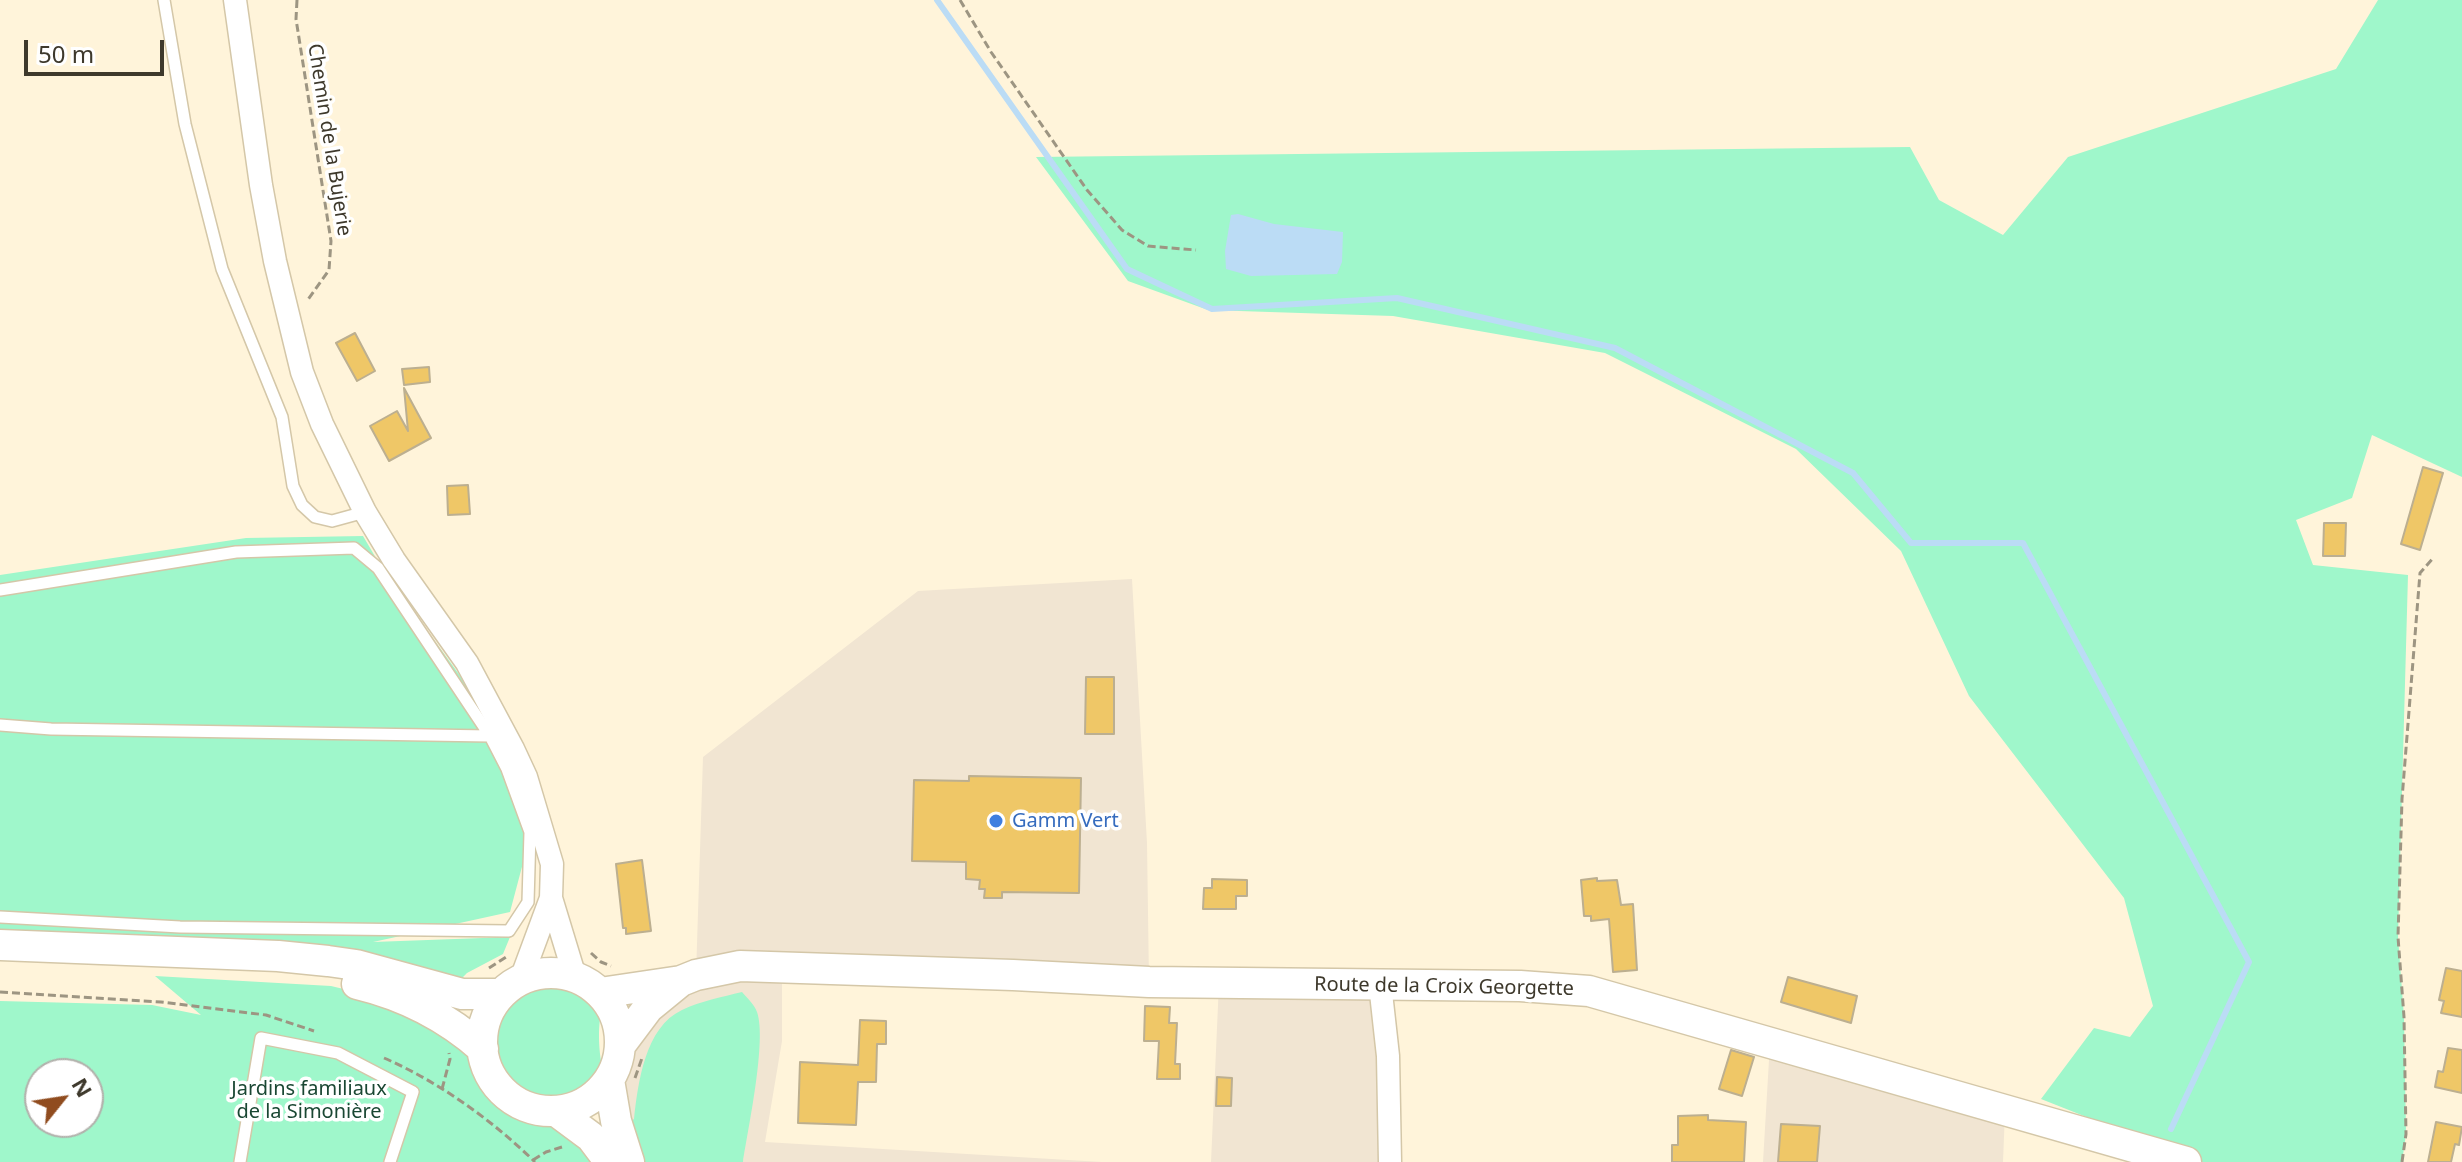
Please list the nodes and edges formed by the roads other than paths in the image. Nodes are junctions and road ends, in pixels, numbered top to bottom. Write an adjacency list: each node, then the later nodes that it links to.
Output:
1 (164, 0): 3 (lane)
2 (235, 0): 3 (street)
3 (365, 512): 7 (street)
4 (0, 590): 6 (lane)
5 (0, 725): 6 (lane)
6 (490, 736): 8 (lane)
7 (551, 898): 11 (street); 12 (street)
8 (0, 917)
9 (0, 945): 11 (street)
10 (0, 965): 17 (street)
11 (511, 976): 12 (street); 17 (street)
12 (575, 977): 13 (street)
13 (606, 980): 14 (street, Route de la Croix Georgette); 16 (street)
14 (681, 981): 15 (street, Route de la Croix Georgette); 16 (street, Route de la Croix Georgette)
15 (1380, 984): 24 (street); 25 (street, Route de la Croix Georgette)
16 (633, 1048): 18 (street, Route de la Croix Georgette)
17 (483, 1049): 19 (street)
18 (622, 1079): 19 (street); 23 (street)
19 (556, 1111): 22 (street)
20 (240, 1162): 21 (lane)
21 (390, 1162)
22 (610, 1162)
23 (629, 1162)
24 (1390, 1162)
25 (2186, 1162)

